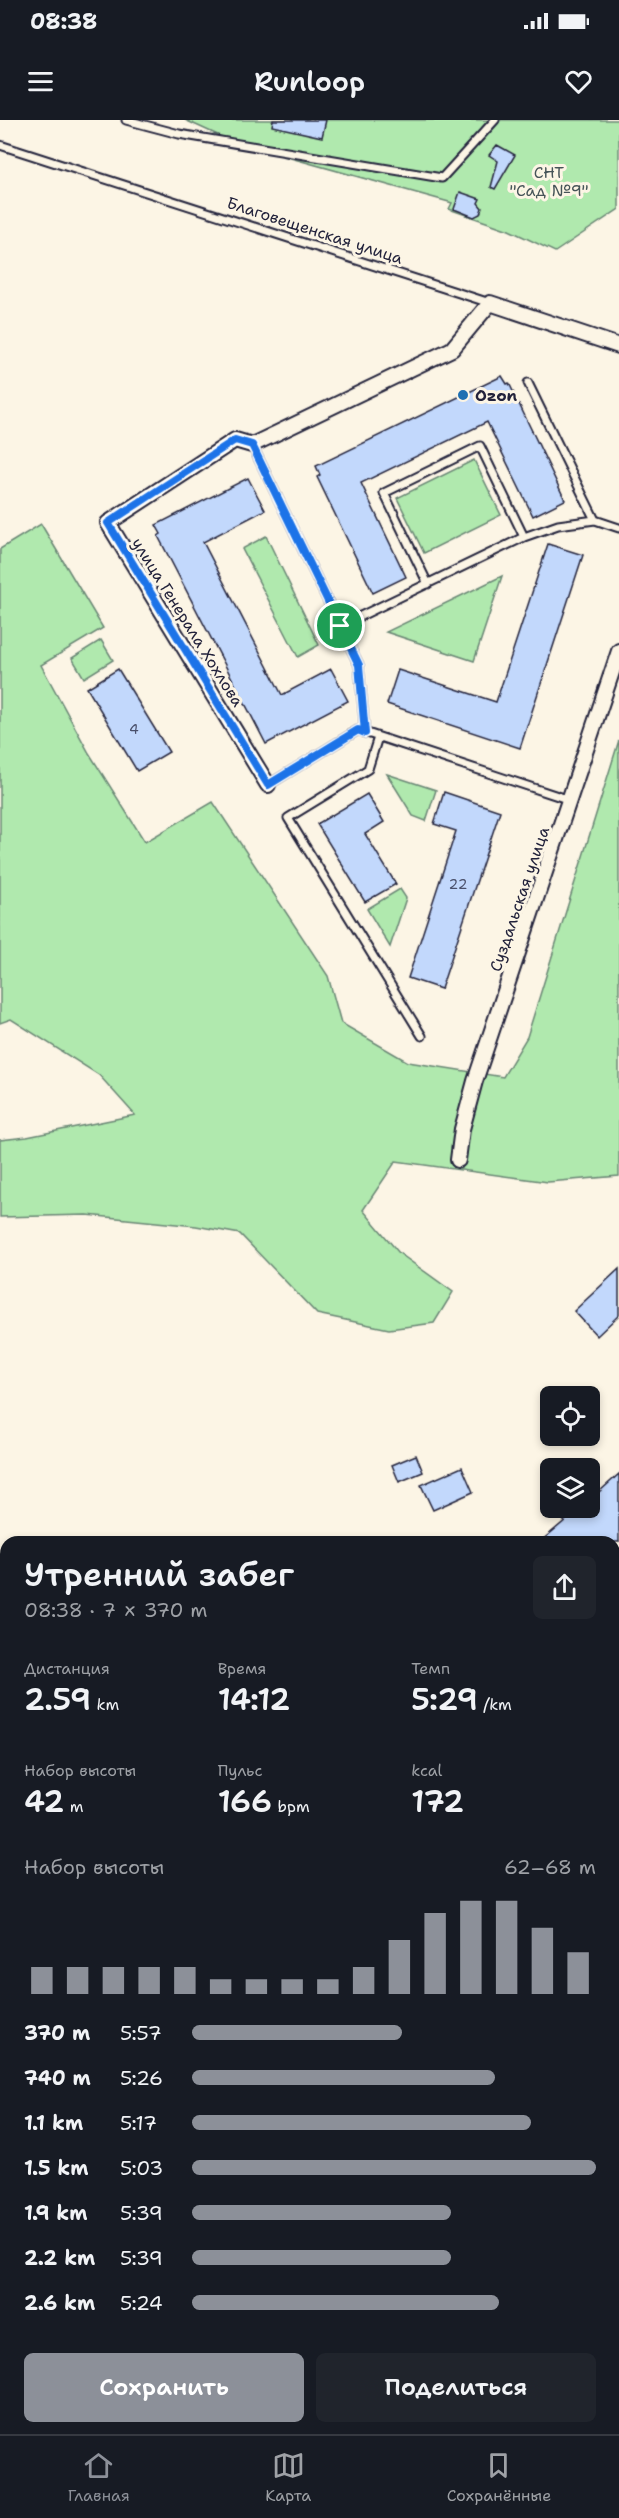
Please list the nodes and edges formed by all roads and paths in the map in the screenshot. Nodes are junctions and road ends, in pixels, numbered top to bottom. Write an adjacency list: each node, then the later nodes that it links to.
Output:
1 (126, 120): 2 (lane)
2 (495, 120)
3 (0, 145): 4 (lane, Благовещенская улица)
4 (490, 303): 5 (street, Благовещенская улица); 7 (street, улица Генерала Хохлова)
5 (619, 346)
6 (528, 383): 8 (lane)
7 (252, 445): 12 (lane); 16 (street, улица Генерала Хохлова)
8 (595, 520): 9 (lane); 10 (lane)
9 (619, 528)
10 (524, 537): 11 (lane); 11 (lane)
11 (428, 584): 12 (lane)
12 (340, 626): 14 (lane)
13 (619, 651): 17 (street, Суздальская улица)
14 (365, 733): 15 (lane); 16 (lane)
15 (378, 737): 17 (lane); 18 (lane)
16 (268, 785)
17 (570, 800): 19 (street, Суздальская улица)
18 (422, 1036)
19 (458, 1160)

